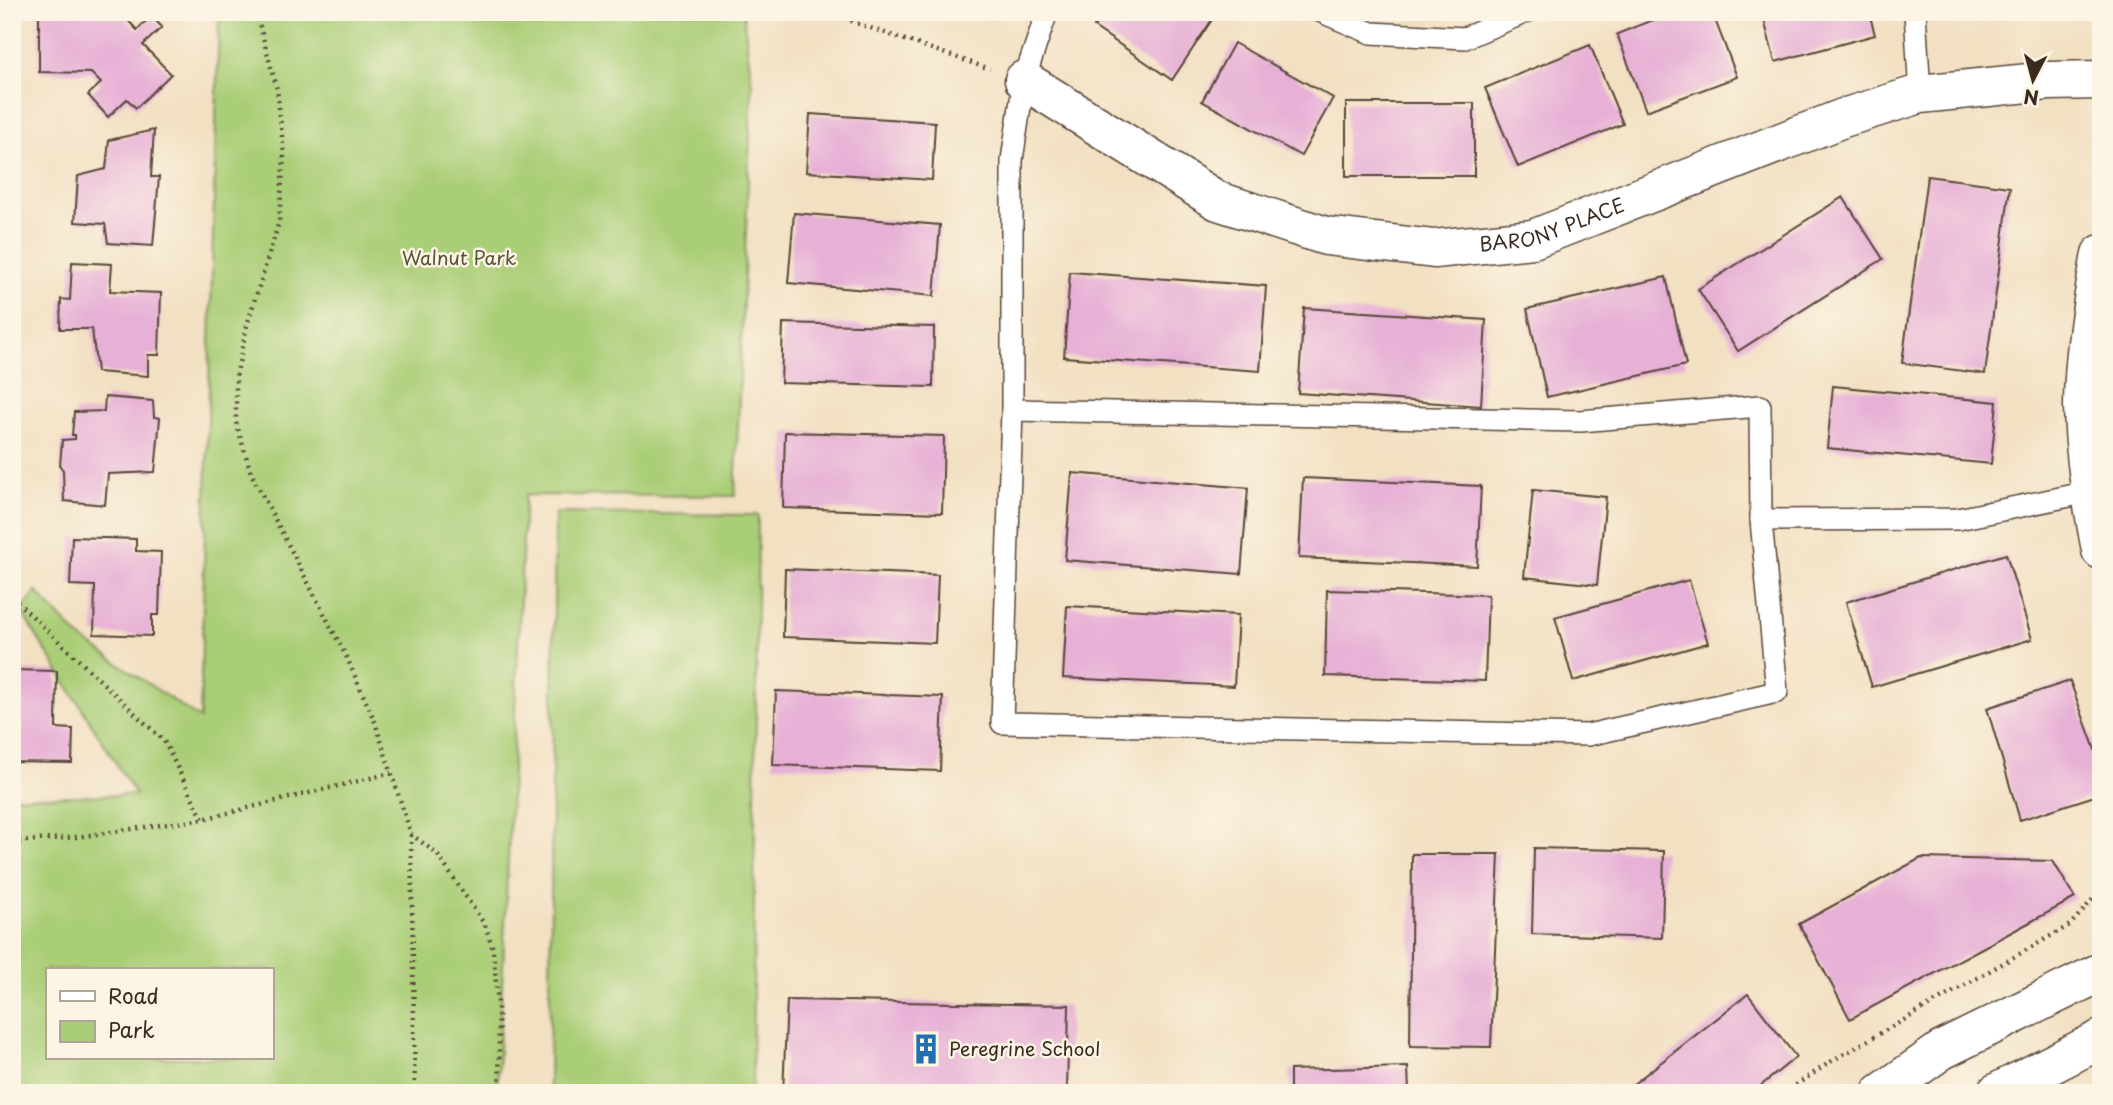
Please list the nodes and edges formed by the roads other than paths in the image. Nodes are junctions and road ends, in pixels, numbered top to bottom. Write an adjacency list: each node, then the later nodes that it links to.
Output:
1 (1047, 12): 5 (lane)
2 (1322, 12): 3 (lane)
3 (1526, 12)
4 (1914, 12): 7 (lane)
5 (1024, 80): 7 (street, BARONY PLACE); 10 (lane)
6 (2101, 80): 7 (street, BARONY PLACE)
7 (1920, 94)
8 (2101, 254): 9 (street)
9 (2095, 318): 11 (street)
10 (1013, 410): 12 (lane); 12 (lane)
11 (2090, 492): 12 (lane); 13 (street)
12 (1760, 520)
13 (2101, 551)
14 (2101, 972): 16 (street)
15 (2101, 1039): 17 (street)
16 (1881, 1093)
17 (1996, 1093)

